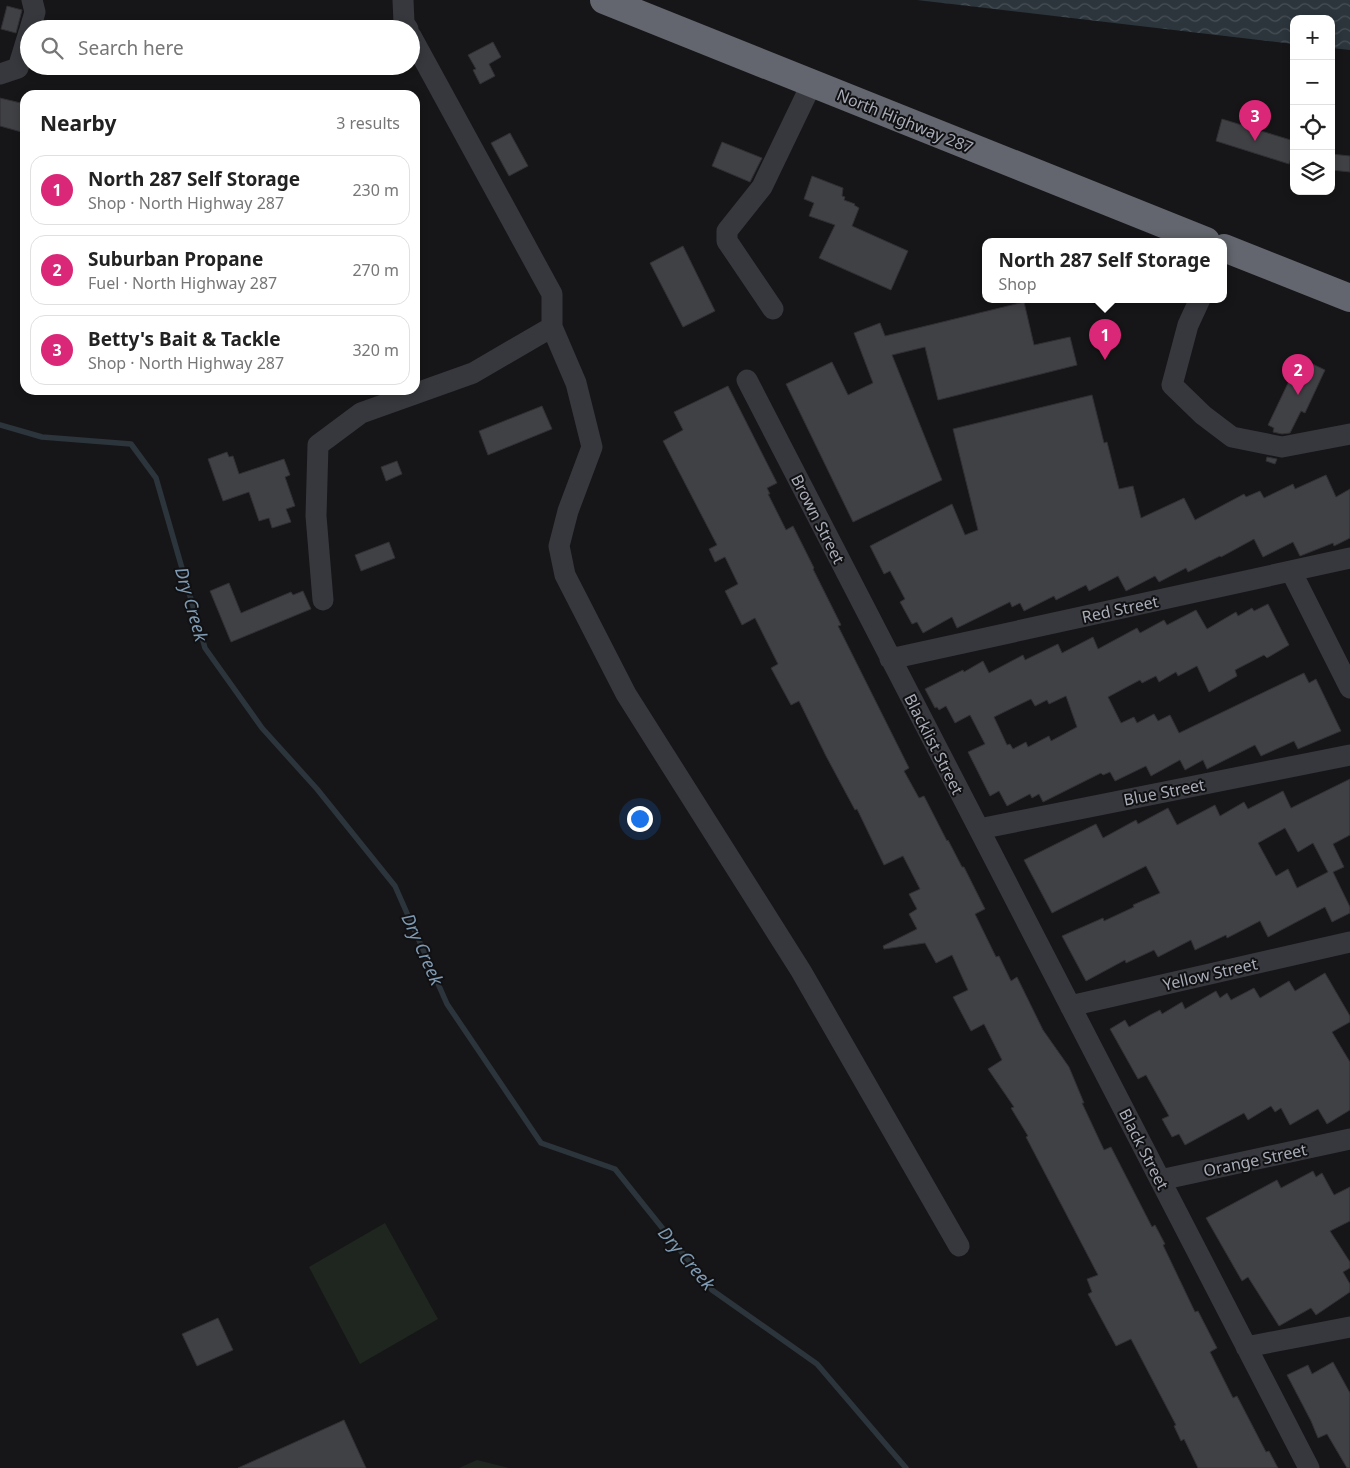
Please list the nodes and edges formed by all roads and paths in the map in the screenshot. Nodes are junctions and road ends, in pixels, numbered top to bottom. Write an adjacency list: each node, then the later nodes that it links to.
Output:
1 (32, 0): 4 (street)
2 (604, 0): 9 (highway, North Highway 287)
3 (398, 1): 5 (street)
4 (33, 20)
5 (403, 20)
6 (420, 52): 15 (street)
7 (20, 61): 8 (street)
8 (0, 74)
9 (812, 83): 10 (highway, North Highway 287); 14 (street)
10 (1199, 238)
11 (1227, 249): 12 (highway)
12 (1350, 298)
13 (1198, 303): 19 (street)
14 (773, 309)
15 (552, 327): 17 (street); 31 (street)
16 (747, 380): 23 (street, Brown Street)
17 (420, 392)
18 (413, 395): 22 (street)
19 (1350, 434)
20 (1350, 558): 21 (street, Red Street)
21 (1291, 571): 23 (street, Red Street); 24 (street)
22 (323, 600)
23 (890, 659): 26 (street, Blacklist Street)
24 (1350, 688)
25 (1350, 755): 26 (street, Blue Street)
26 (979, 830): 28 (street, Black Street)
27 (1350, 942): 28 (street, Yellow Street)
28 (1070, 1006): 30 (street, Black Street)
29 (1350, 1139): 30 (street, Orange Street)
30 (1160, 1180): 33 (street, Black Street)
31 (959, 1246)
32 (1350, 1327): 33 (street)
33 (1246, 1347): 34 (street, Black Street)
34 (1309, 1468)

